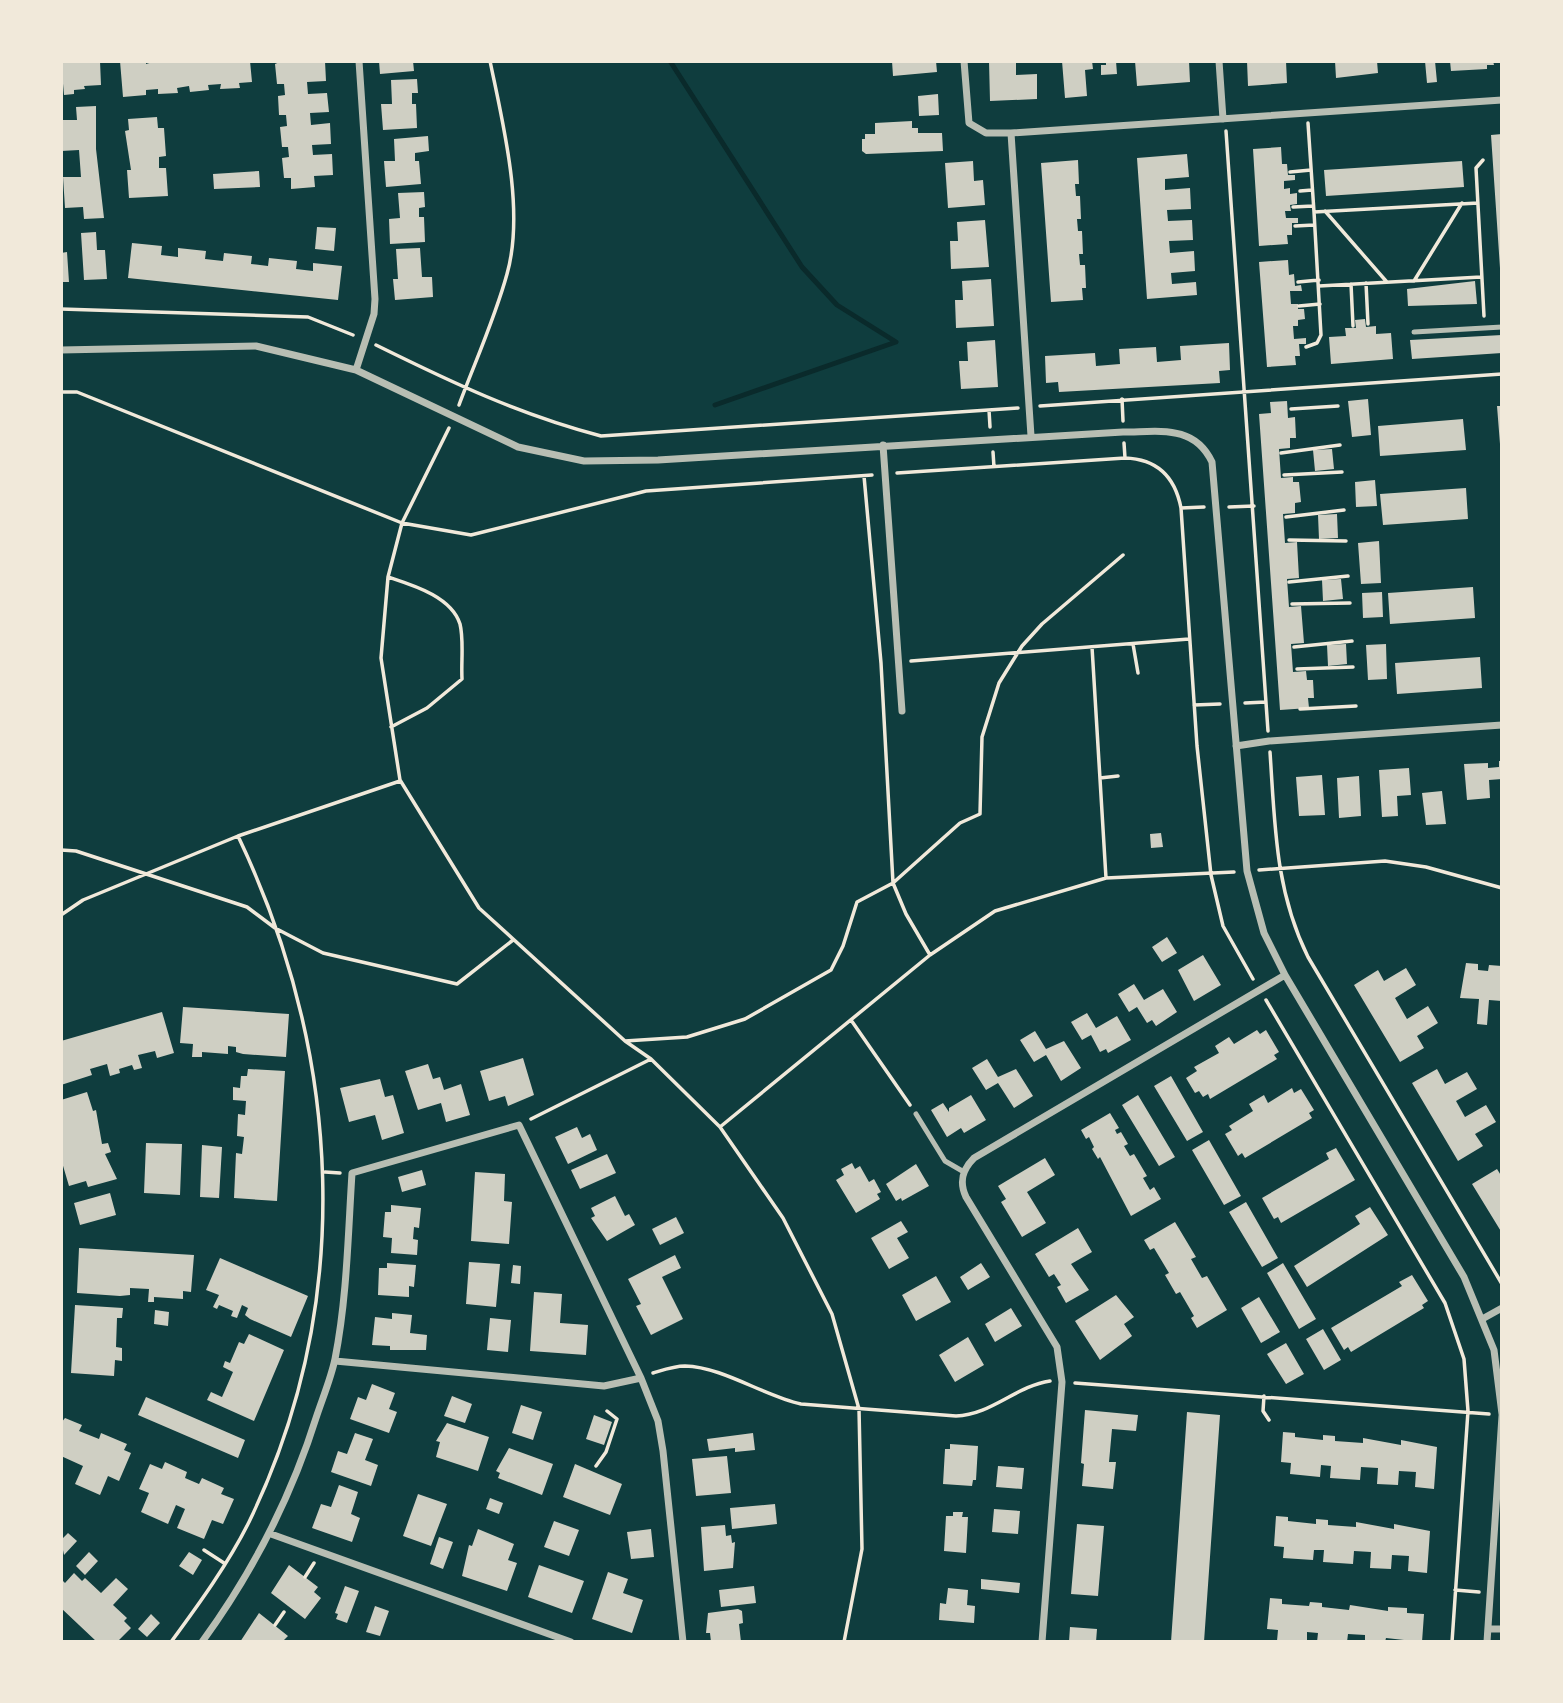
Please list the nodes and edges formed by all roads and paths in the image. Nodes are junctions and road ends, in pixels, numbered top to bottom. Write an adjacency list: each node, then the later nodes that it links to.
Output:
1 (359, 61): 38 (street)
2 (490, 61): 43 (path)
3 (964, 61): 8 (street)
4 (1219, 61): 7 (street)
5 (1502, 100): 6 (street)
6 (1307, 112): 7 (street); 10 (path)
7 (1223, 119): 8 (street); 44 (path)
8 (1011, 132): 47 (street)
9 (1483, 160): 14 (path)
10 (1311, 170): 11 (path); 12 (path)
11 (1290, 172)
12 (1312, 190): 13 (path); 16 (path)
13 (1300, 191)
14 (1478, 202): 15 (path); 22 (path)
15 (1462, 204): 18 (path); 24 (path)
16 (1313, 206): 17 (path); 19 (path)
17 (1293, 207)
18 (1325, 211): 19 (path); 26 (path)
19 (1314, 212): 20 (path)
20 (1314, 225): 21 (path); 23 (path)
21 (1295, 226)
22 (1482, 276): 24 (path); 36 (path)
23 (1319, 280): 25 (path); 29 (path)
24 (1413, 281): 26 (path)
25 (1298, 282)
26 (1387, 282): 27 (path)
27 (1366, 283): 28 (path); 33 (path)
28 (1351, 284): 29 (path); 34 (path)
29 (1319, 286): 30 (path)
30 (1320, 304): 31 (path); 39 (path)
31 (1299, 306)
32 (61, 309): 38 (path)
33 (1368, 324)
34 (1353, 326)
35 (1502, 327): 36 (lane)
36 (1485, 328): 37 (lane)
37 (1414, 332)
38 (366, 340): 41 (street); 43 (path)
39 (1306, 346)
40 (61, 350): 41 (street)
41 (356, 370): 49 (street)
42 (1502, 374): 44 (path)
43 (465, 389): 47 (path); 49 (path)
44 (1246, 390): 47 (path); 85 (path)
45 (61, 392): 60 (path)
46 (1338, 406): 48 (path)
47 (1029, 407): 50 (street)
48 (1291, 409)
49 (455, 418): 51 (street); 60 (path)
50 (1031, 436): 51 (street); 86 (street)
51 (883, 445): 55 (street)
52 (1340, 445): 53 (path)
53 (1281, 453)
54 (1342, 472): 56 (path)
55 (886, 474): 57 (path); 69 (path); 75 (street)
56 (1284, 475)
57 (864, 476): 60 (path); 76 (path)
58 (1344, 510): 59 (path)
59 (1286, 517)
60 (402, 523): 65 (path)
61 (1289, 540): 62 (path)
62 (1346, 541)
63 (1123, 555): 74 (path)
64 (1348, 576): 66 (path)
65 (388, 577): 84 (path); 84 (path)
66 (1289, 582)
67 (1350, 603): 68 (path)
68 (1292, 604)
69 (1190, 639): 71 (path); 95 (path)
70 (1352, 641): 73 (path)
71 (1133, 644): 72 (path); 79 (path)
72 (1092, 647): 74 (path); 88 (path)
73 (1294, 647)
74 (1017, 654): 75 (path); 97 (path)
75 (899, 662): 76 (path); 82 (street)
76 (881, 663): 97 (path)
77 (1353, 667): 78 (path)
78 (1297, 669)
79 (1138, 673)
80 (1356, 706): 81 (path)
81 (1300, 709)
82 (902, 711)
83 (1502, 725): 85 (street)
84 (391, 727): 89 (path)
85 (1269, 741): 86 (street); 92 (path)
86 (1236, 746): 93 (street)
87 (1118, 776): 88 (path)
88 (1100, 778): 96 (path)
89 (400, 780): 90 (path); 101 (path)
90 (237, 836): 94 (path); 100 (path)
91 (61, 850): 94 (path)
92 (1279, 868): 93 (path); 98 (path); 112 (path)
93 (1247, 871): 95 (path); 103 (street)
94 (147, 874): 99 (path); 100 (path)
95 (1211, 875): 96 (path); 104 (path)
96 (1106, 878): 102 (path)
97 (893, 883): 102 (path); 106 (path)
98 (1502, 888)
99 (61, 915)
100 (275, 928): 101 (path); 124 (path)
101 (513, 940): 106 (path)
102 (930, 954): 105 (path)
103 (1284, 975): 104 (street); 114 (street)
104 (1259, 989): 111 (street); 135 (path)
105 (851, 1020): 108 (path); 110 (path)
106 (625, 1041): 107 (path)
107 (651, 1059): 109 (path); 110 (path)
108 (916, 1114): 111 (lane)
109 (519, 1125): 115 (street); 116 (street)
110 (720, 1128): 133 (path)
111 (964, 1172): 134 (street)
112 (1502, 1284)
113 (1502, 1308): 114 (street)
114 (1484, 1318): 119 (street)
115 (335, 1361): 116 (street); 122 (street)
116 (641, 1378): 132 (street)
117 (1264, 1396): 120 (path)
118 (607, 1411): 121 (path)
119 (1502, 1415): 127 (street)
120 (1269, 1420)
121 (596, 1466)
122 (271, 1534): 130 (street); 131 (street)
123 (204, 1550): 124 (path)
124 (224, 1563): 129 (path)
125 (284, 1612): 126 (path)
126 (275, 1625)
127 (1489, 1629): 128 (street); 136 (street)
128 (1502, 1629)
129 (171, 1642)
130 (202, 1642)
131 (571, 1642)
132 (683, 1642)
133 (844, 1642)
134 (1042, 1642)
135 (1451, 1642)
136 (1487, 1642)

